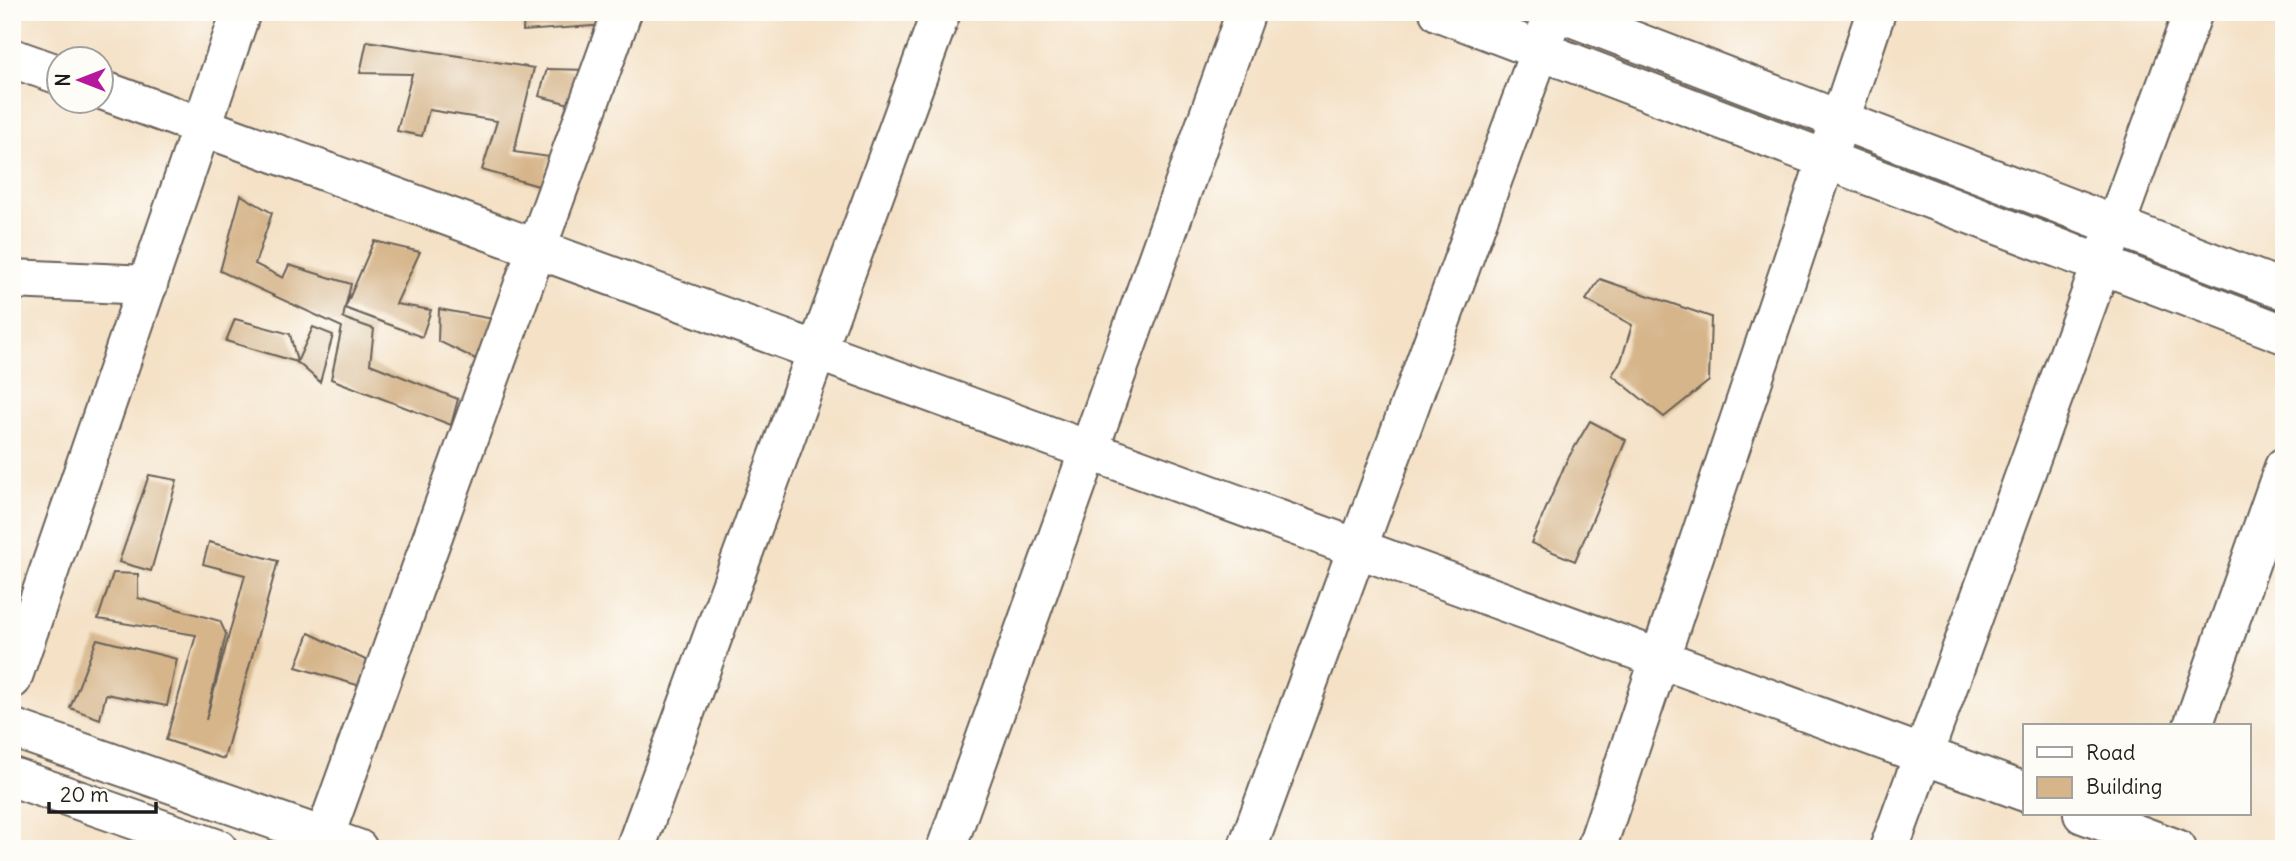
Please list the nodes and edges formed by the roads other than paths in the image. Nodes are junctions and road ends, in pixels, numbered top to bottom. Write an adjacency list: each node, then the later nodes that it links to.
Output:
1 (241, 12): 14 (street)
2 (622, 12): 17 (street)
3 (941, 12): 23 (street)
4 (1246, 12): 24 (street)
5 (1439, 12): 9 (street)
6 (1556, 12): 9 (street); 13 (street)
7 (1877, 12): 13 (street)
8 (2193, 12): 16 (street)
9 (1540, 51): 15 (street); 26 (street)
10 (12, 58): 11 (street)
11 (46, 70)
12 (116, 95): 14 (street)
13 (1839, 120): 15 (street); 16 (street)
14 (201, 126): 17 (street); 20 (street)
15 (1826, 160): 18 (street); 27 (street)
16 (2115, 226): 18 (street); 21 (street)
17 (536, 249): 23 (street); 36 (street)
18 (2102, 262): 22 (street); 31 (street)
19 (12, 279): 20 (street)
20 (148, 285): 28 (street)
21 (2284, 290)
22 (2284, 334)
23 (817, 351): 24 (street); 38 (street)
24 (1088, 450): 26 (street); 39 (street)
25 (2284, 467): 29 (street)
26 (1357, 549): 27 (street); 40 (street)
27 (1658, 658): 31 (street); 41 (street)
28 (12, 680)
29 (2194, 724)
30 (12, 728): 36 (street)
31 (1924, 755): 33 (street); 42 (street)
32 (12, 777): 37 (street)
33 (2023, 791)
34 (2090, 816): 35 (street)
35 (2161, 838)
36 (334, 845)
37 (218, 849)
38 (635, 849)
39 (946, 849)
40 (1247, 849)
41 (1596, 849)
42 (1889, 849)

